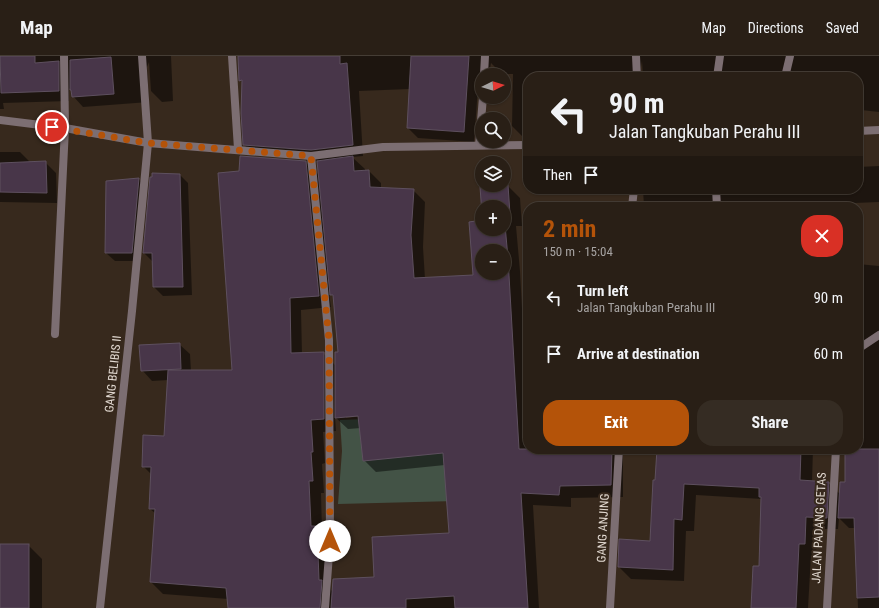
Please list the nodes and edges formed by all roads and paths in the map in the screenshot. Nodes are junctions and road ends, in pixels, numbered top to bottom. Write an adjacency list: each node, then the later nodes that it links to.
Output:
1 (64, 56): 13 (street)
2 (142, 56): 16 (street, GANG BELIBIS II)
3 (232, 56): 20 (street)
4 (485, 56): 8 (street)
5 (636, 56): 9 (street)
6 (720, 56): 10 (street)
7 (790, 56): 11 (street)
8 (484, 68)
9 (637, 72)
10 (718, 72)
11 (786, 72)
12 (0, 120): 13 (street)
13 (64, 128): 16 (street); 22 (street)
14 (879, 130): 15 (street)
15 (863, 131)
16 (148, 143): 20 (street); 27 (street, GANG BELIBIS II)
17 (475, 145): 21 (street)
18 (511, 145): 19 (street)
19 (523, 145)
20 (238, 149): 21 (street)
21 (311, 156): 28 (street)
22 (55, 334)
23 (879, 335): 24 (street)
24 (863, 346)
25 (619, 454): 29 (street, GANG ANJING)
26 (836, 454): 30 (street, JALAN PADANG GETAS)
27 (100, 608)
28 (325, 608)
29 (610, 608)
30 (827, 608)

